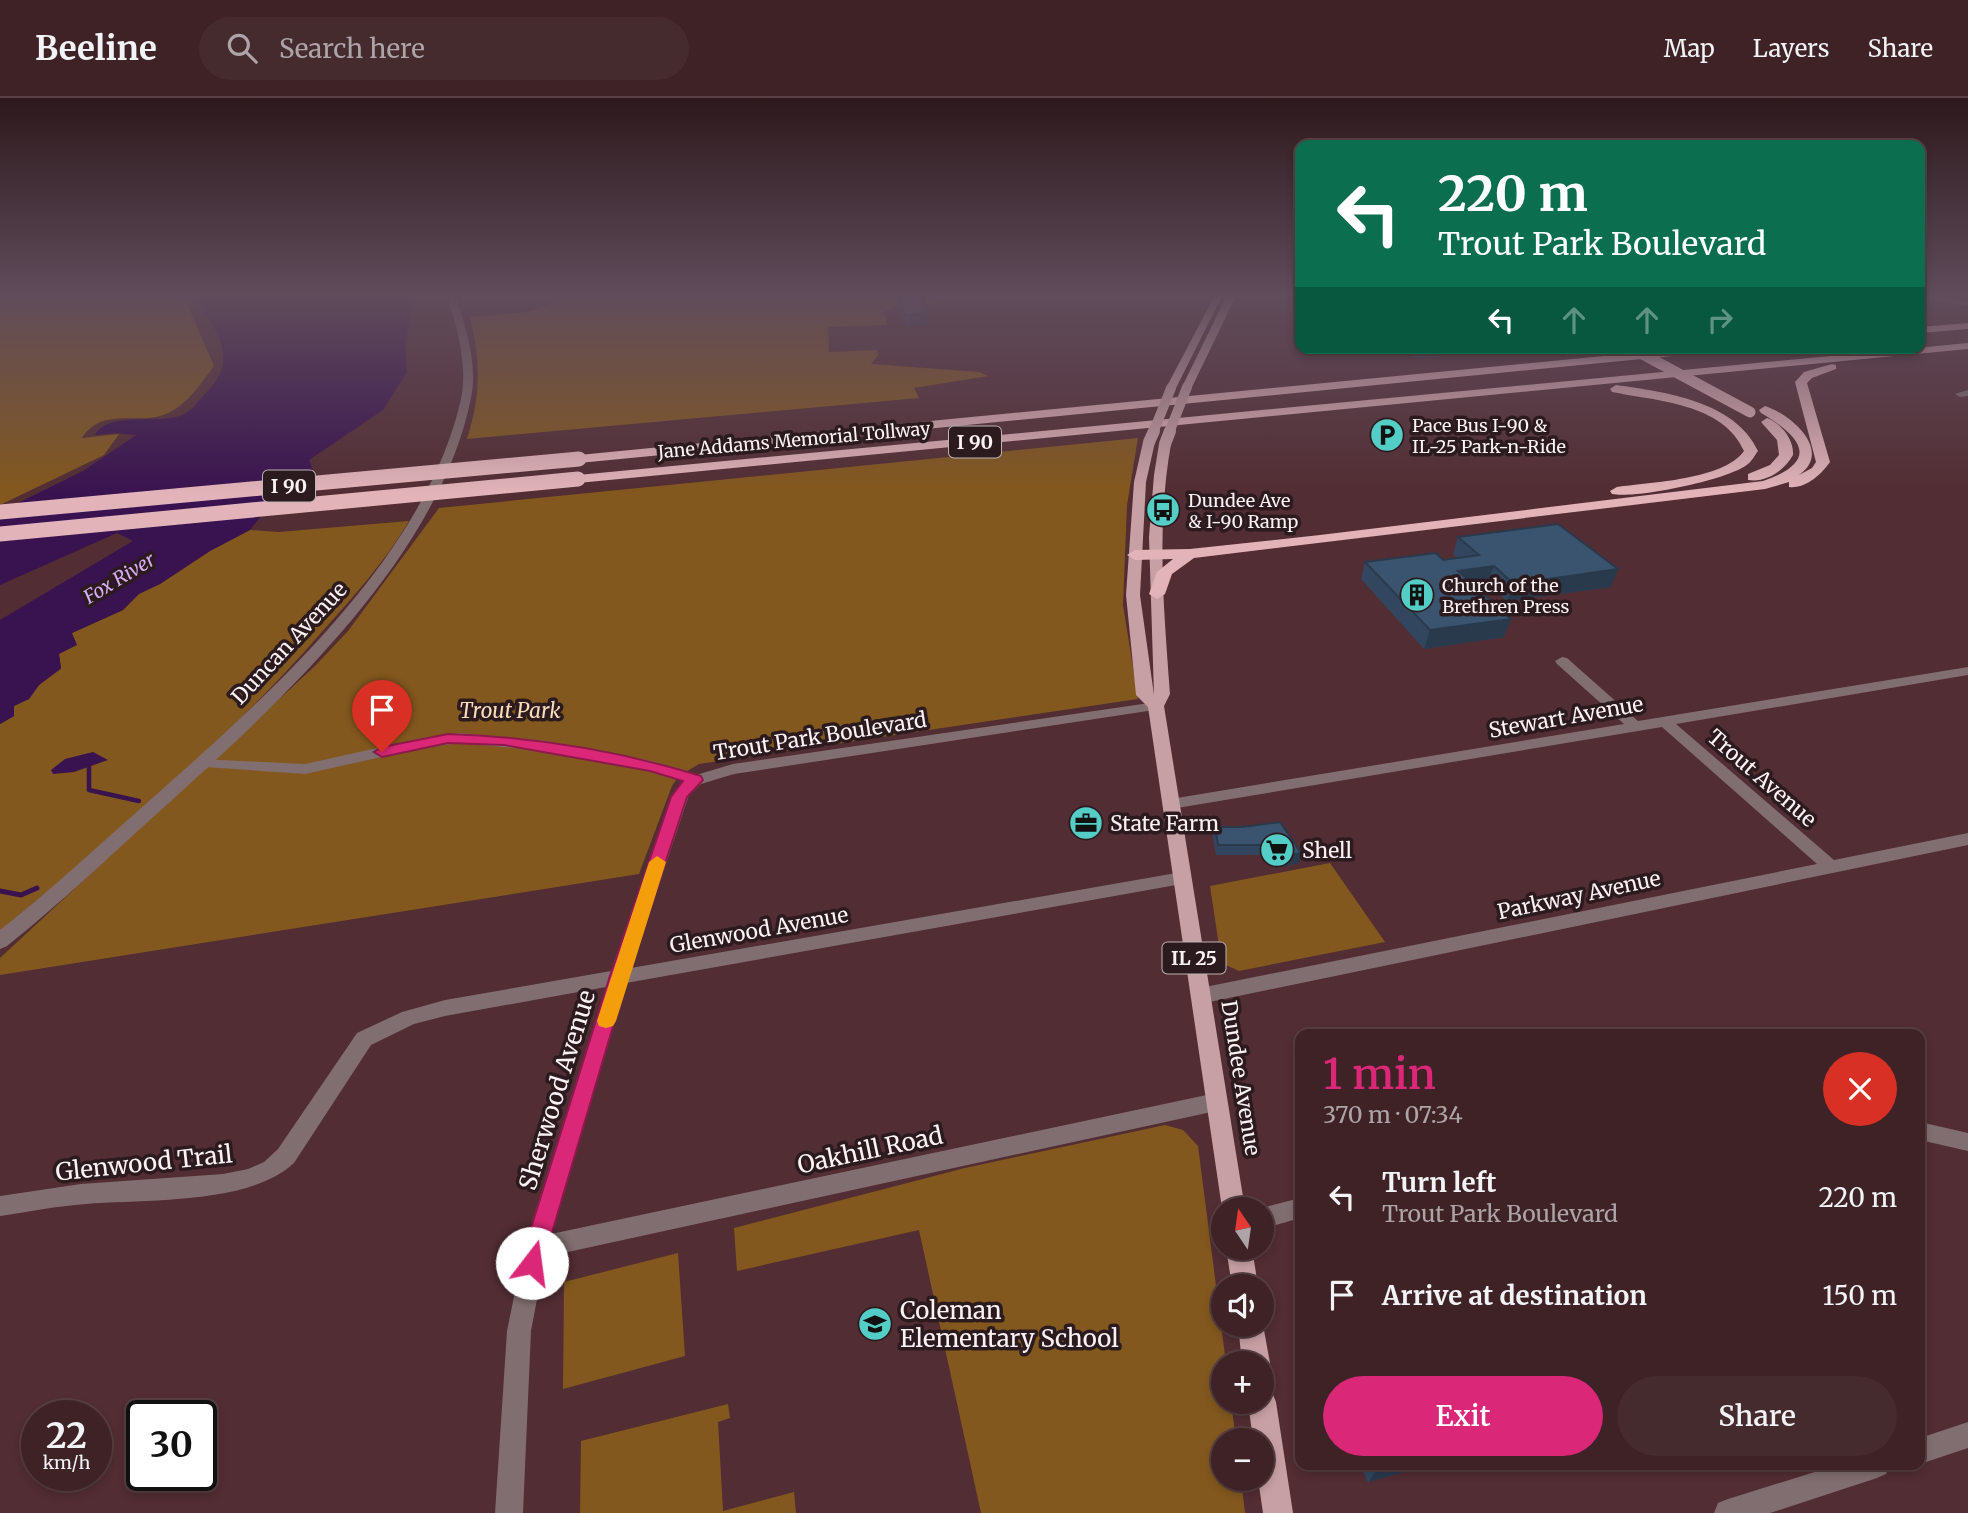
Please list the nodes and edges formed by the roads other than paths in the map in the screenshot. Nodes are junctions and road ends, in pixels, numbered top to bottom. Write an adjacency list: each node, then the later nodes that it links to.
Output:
1 (467, 361): 24 (street, Duncan Avenue)
2 (1185, 361): 15 (main road, Dundee Avenue / IL 25, bridge)
3 (1200, 361): 16 (main road, Dundee Avenue / IL 25, bridge)
4 (1585, 361): 13 (highway, Jane Addams Memorial Tollway / I 90, bridge)
5 (1657, 361): 10 (highway, bridge)
6 (1669, 361): 10 (highway)
7 (1823, 361): 9 (highway, Jane Addams Memorial Tollway / I 90)
8 (1866, 361): 11 (highway)
9 (1503, 392): 12 (highway); 14 (highway, Jane Addams Memorial Tollway / I 90, bridge)
10 (1758, 411): 11 (highway); 12 (highway)
11 (1688, 496): 17 (highway)
12 (1542, 502): 16 (highway)
13 (0, 512)
14 (0, 534)
15 (1135, 549): 16 (highway); 21 (main road, Dundee Avenue / IL 25)
16 (1156, 549): 17 (highway); 18 (main road, Dundee Avenue / IL 25)
17 (1190, 554): 18 (highway)
18 (1157, 594): 21 (main road, Dundee Avenue / IL 25)
19 (1562, 661): 23 (street)
20 (1968, 671): 22 (street, Stewart Avenue)
21 (1156, 706): 25 (street, Trout Park Boulevard); 26 (main road, Dundee Avenue / IL 25)
22 (1665, 722): 23 (street, Stewart Avenue); 28 (street, Trout Avenue)
23 (1636, 727): 26 (street, Stewart Avenue)
24 (204, 762): 25 (street, Trout Park Boulevard); 30 (street, Duncan Avenue)
25 (696, 780): 31 (street, Sherwood Avenue)
26 (1171, 804): 29 (main road, Dundee Avenue / IL 25)
27 (1968, 839): 28 (street, Parkway Avenue)
28 (1832, 867): 32 (street, Parkway Avenue)
29 (1182, 878): 31 (street, Glenwood Avenue); 32 (main road, Dundee Avenue / IL 25)
30 (0, 941)
31 (618, 979): 36 (street, Glenwood Avenue); 41 (street, Sherwood Avenue)
32 (1200, 996): 33 (main road, Dundee Avenue / IL 25)
33 (1216, 1102): 37 (main road, Dundee Avenue / IL 25); 41 (street, Oakhill Road)
34 (1925, 1131): 35 (street)
35 (1968, 1142)
36 (286, 1156): 38 (street, Glenwood Trail)
37 (1231, 1197)
38 (0, 1206)
39 (1295, 1209): 40 (street)
40 (1274, 1215)
41 (535, 1248): 46 (street, Sherwood Avenue)
42 (1264, 1414): 47 (main road)
43 (1968, 1435): 44 (street)
44 (1925, 1449)
45 (1861, 1470): 48 (street)
46 (509, 1513)
47 (1278, 1513)
48 (1728, 1513)

